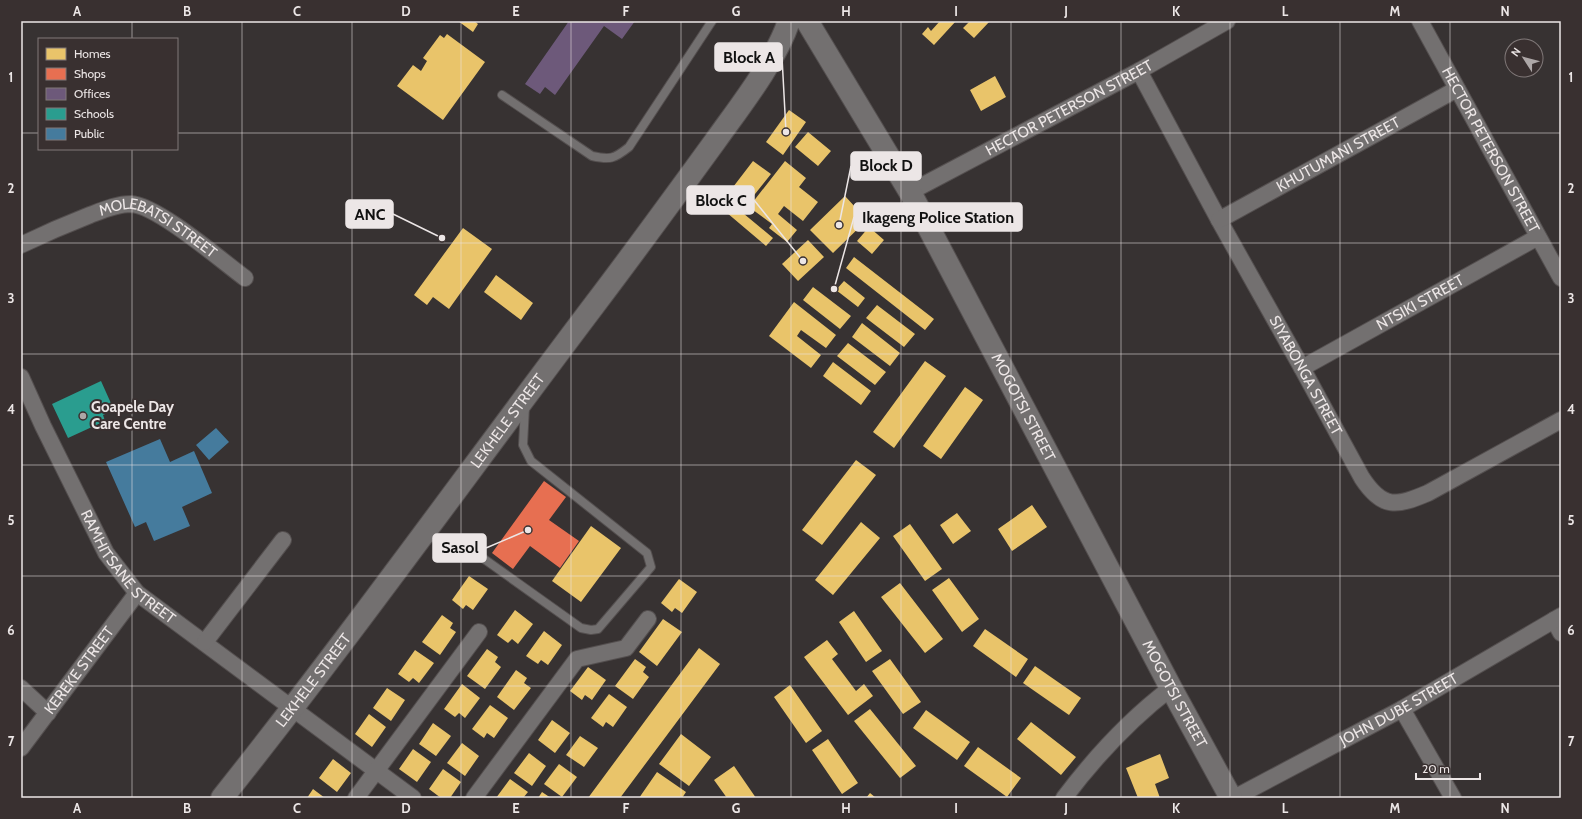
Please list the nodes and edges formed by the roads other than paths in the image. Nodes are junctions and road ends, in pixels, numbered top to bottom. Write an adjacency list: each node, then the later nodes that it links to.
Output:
1 (712, 21): 9 (lane)
2 (798, 21): 6 (street, LEKHELE STREET)
3 (807, 21): 10 (street, MOGOTSI STREET)
4 (1228, 21): 7 (street, HECTOR PETERSON STREET)
5 (1420, 21): 8 (street, HECTOR PETERSON STREET)
6 (786, 29): 18 (street, LEKHELE STREET)
7 (1139, 71): 10 (street, HECTOR PETERSON STREET); 11 (street, SIYABONGA STREET)
8 (1457, 89): 11 (street, KHUTUMANI STREET); 12 (street, HECTOR PETERSON STREET)
9 (502, 95)
10 (910, 192): 28 (street, MOGOTSI STREET)
11 (1218, 220): 16 (street, SIYABONGA STREET)
12 (1538, 237): 15 (street, HECTOR PETERSON STREET); 16 (street, NTSIKI STREET)
13 (21, 246): 14 (street, MOLEBATSI STREET)
14 (245, 278)
15 (1561, 278)
16 (1302, 368): 19 (street, SIYABONGA STREET)
17 (21, 377): 22 (street, RAMHITSANE STREET)
18 (525, 396): 20 (street, LEKHELE STREET); 20 (lane)
19 (1561, 420)
20 (420, 537): 29 (street, LEKHELE STREET)
21 (283, 540): 26 (street)
22 (138, 593): 26 (street, RAMHITSANE STREET); 31 (street, KEREKE STREET)
23 (648, 619): 37 (street)
24 (1559, 623): 30 (street, JOHN DUBE STREET)
25 (479, 632): 33 (street)
26 (205, 642): 29 (street, RAMHITSANE STREET)
27 (21, 688): 31 (street)
28 (1170, 688): 38 (street); 39 (street, MOGOTSI STREET)
29 (294, 708): 33 (street, RAMHITSANE STREET); 34 (street, LEKHELE STREET)
30 (1402, 709): 40 (street, JOHN DUBE STREET); 41 (street)
31 (48, 713): 32 (street, KEREKE STREET)
32 (21, 748)
33 (376, 770): 35 (street); 36 (street, RAMHITSANE STREET)
34 (222, 798)
35 (356, 798)
36 (413, 798)
37 (474, 798)
38 (1064, 798)
39 (1231, 798)
40 (1234, 798)
41 (1453, 798)

